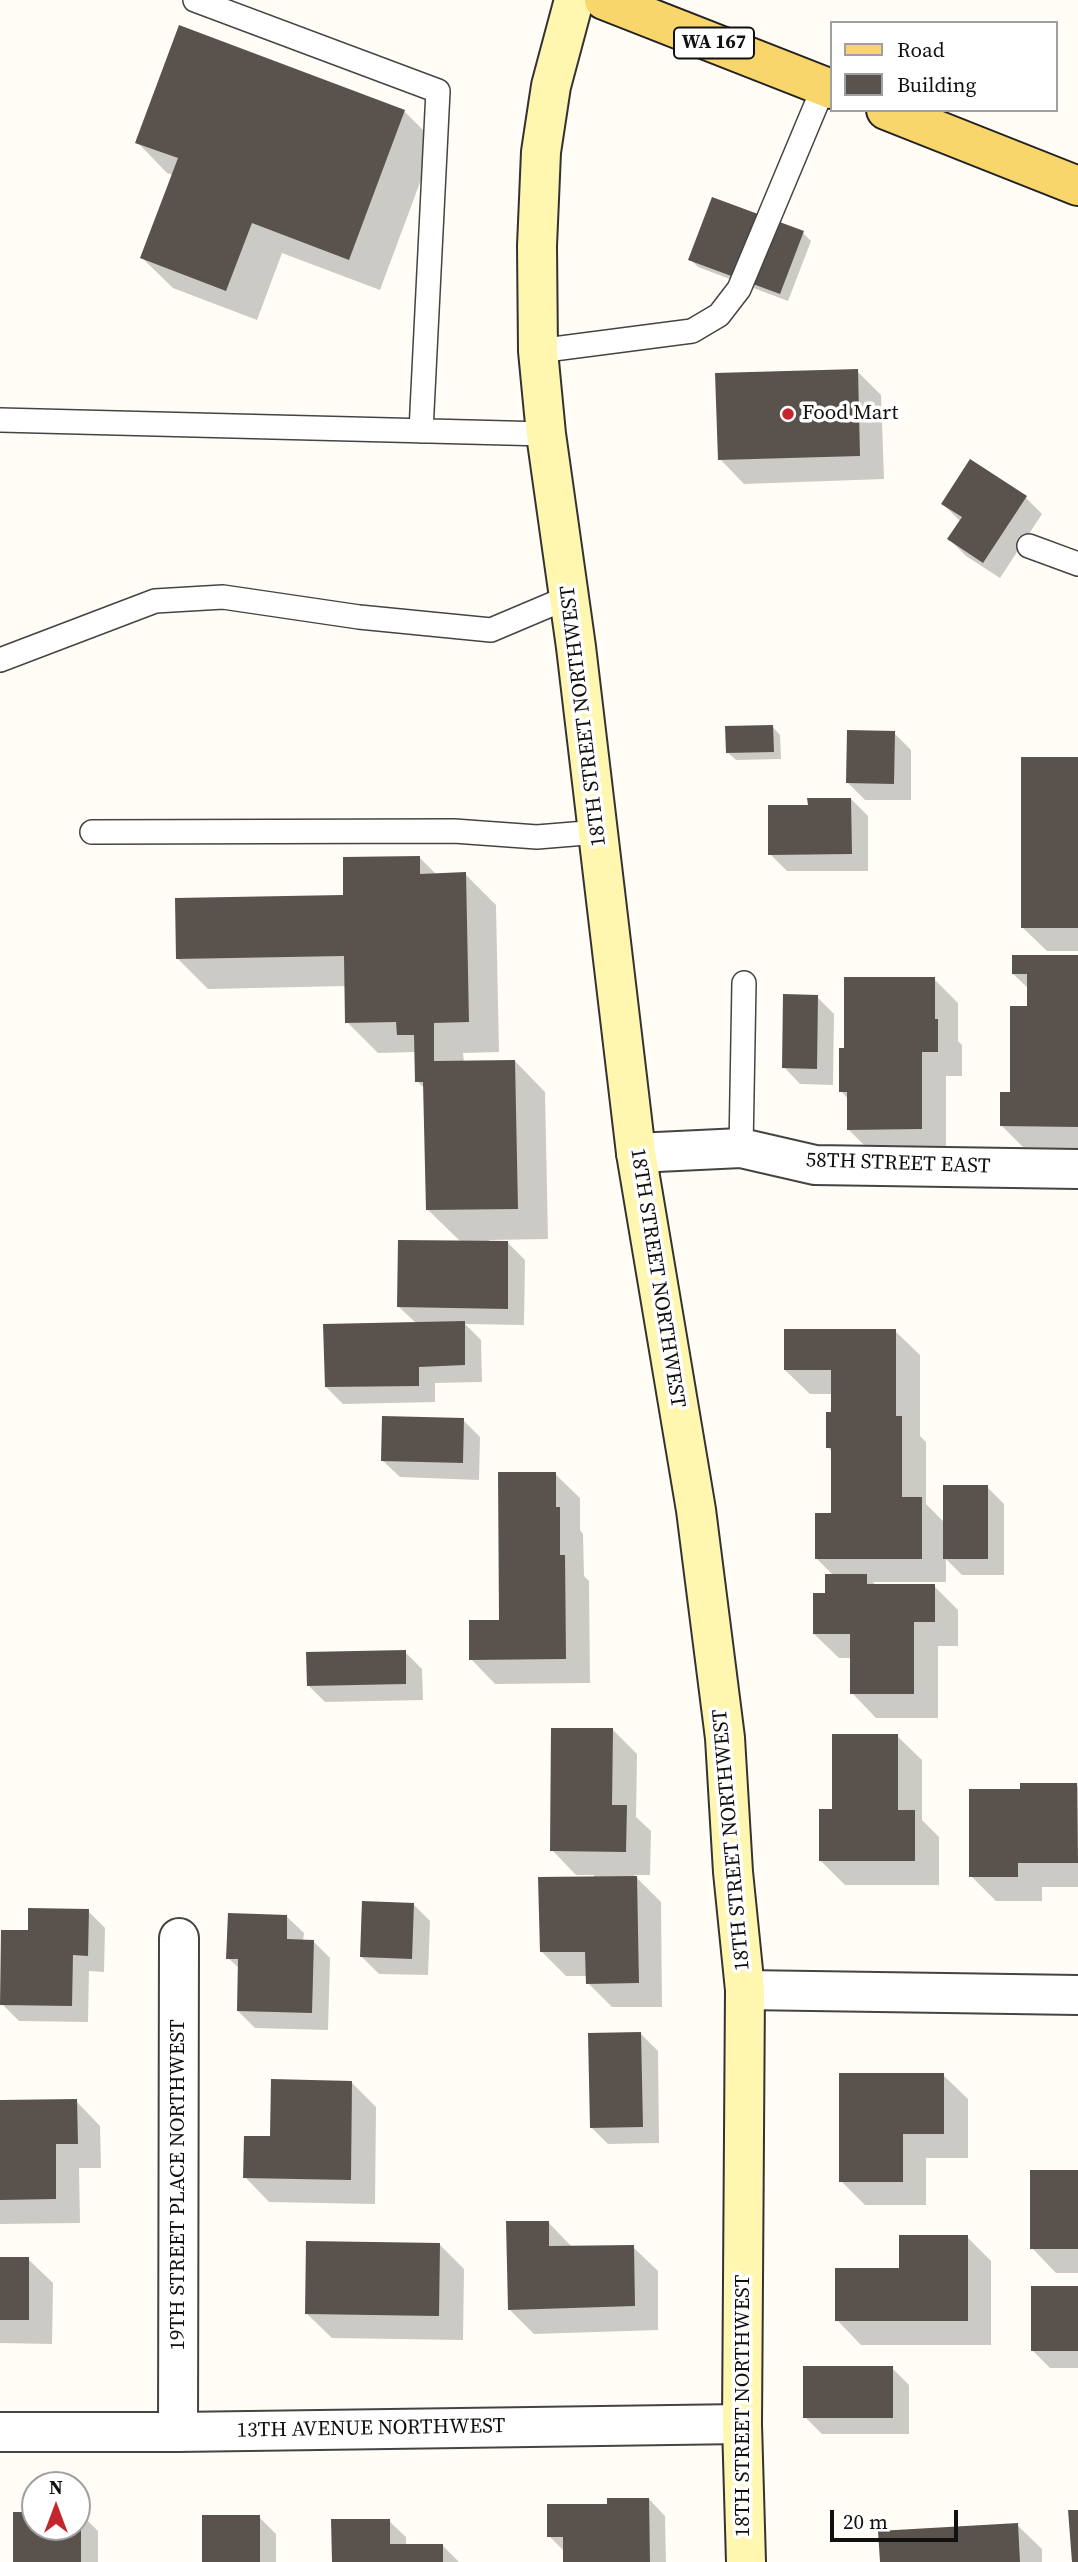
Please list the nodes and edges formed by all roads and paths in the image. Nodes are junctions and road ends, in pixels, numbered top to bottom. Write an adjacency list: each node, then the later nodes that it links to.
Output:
1 (195, 0): 9 (lane)
2 (574, 0): 7 (street, 18TH STREET NORTHWEST)
3 (604, 0): 4 (main road, WA 167)
4 (828, 87): 7 (lane)
5 (892, 112): 6 (main road)
6 (1078, 186)
7 (538, 351): 10 (street, 18TH STREET NORTHWEST)
8 (0, 419): 9 (lane)
9 (421, 431): 10 (lane)
10 (546, 434): 13 (street, 18TH STREET NORTHWEST)
11 (1029, 546): 12 (lane)
12 (1078, 564)
13 (569, 597): 14 (lane); 16 (street, 18TH STREET NORTHWEST)
14 (0, 660)
15 (92, 832): 16 (lane)
16 (598, 832): 19 (street, 18TH STREET NORTHWEST)
17 (744, 983): 18 (lane)
18 (741, 1148): 19 (street, 58TH STREET EAST); 20 (street, 58TH STREET EAST)
19 (636, 1153): 22 (street, 18TH STREET NORTHWEST)
20 (1078, 1169)
21 (179, 1938): 26 (street, 19TH STREET PLACE NORTHWEST)
22 (744, 1990): 23 (street); 24 (street, 18TH STREET NORTHWEST)
23 (1078, 1995)
24 (742, 2424): 26 (street, 13TH AVENUE NORTHWEST); 27 (street, 18TH STREET NORTHWEST)
25 (0, 2431): 26 (street, 13TH AVENUE NORTHWEST)
26 (178, 2431)
27 (746, 2562)

